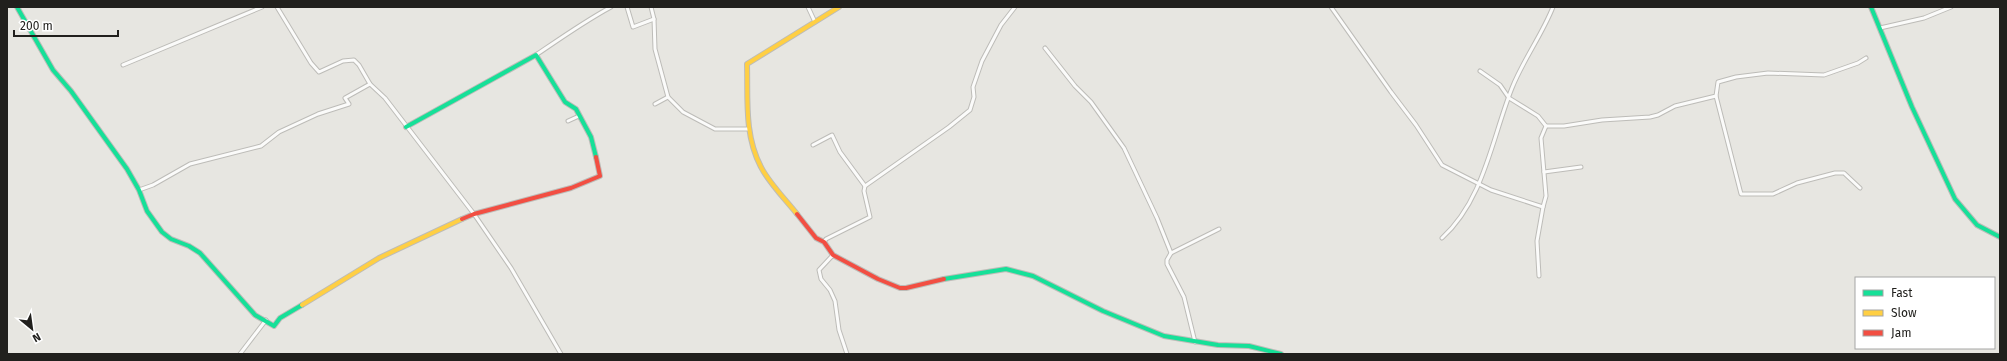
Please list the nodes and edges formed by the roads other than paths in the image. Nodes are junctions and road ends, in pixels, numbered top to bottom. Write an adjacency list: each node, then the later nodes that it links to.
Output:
1 (17, 7): 38 (street)
2 (262, 7): 20 (street)
3 (277, 7): 22 (street)
4 (611, 7): 18 (street)
5 (627, 7): 14 (street)
6 (651, 7): 14 (street)
7 (808, 7): 15 (street)
8 (839, 7): 15 (street)
9 (1015, 7): 36 (street)
10 (1331, 7): 35 (street)
11 (1553, 7): 25 (street)
12 (1871, 7): 16 (street)
13 (1951, 7): 16 (street)
14 (654, 19): 24 (street)
15 (815, 22): 31 (street)
16 (1880, 28): 42 (street)
17 (1045, 48): 45 (street)
18 (536, 55): 27 (street); 30 (street)
19 (1866, 58): 23 (street)
20 (123, 65)
21 (1480, 71): 25 (street)
22 (370, 84): 30 (street); 38 (street)
23 (1716, 96): 29 (street); 37 (street)
24 (668, 97): 26 (street); 31 (street)
25 (1509, 98): 29 (street); 35 (street)
26 (655, 104)
27 (579, 116): 28 (street); 40 (street)
28 (568, 121)
29 (1546, 126): 34 (street)
30 (406, 127): 40 (street)
31 (748, 129): 44 (street)
32 (813, 145): 36 (street)
33 (1581, 167): 34 (street)
34 (1544, 172): 39 (street)
35 (1479, 185): 39 (street); 43 (street)
36 (865, 186): 44 (street)
37 (1860, 188)
38 (139, 190): 48 (street)
39 (1543, 207): 47 (street)
40 (474, 214): 48 (street); 51 (street)
41 (1219, 229): 45 (street)
42 (2000, 237)
43 (1442, 238)
44 (824, 242): 46 (street)
45 (1170, 253): 49 (street)
46 (833, 255): 49 (street); 52 (street)
47 (1538, 276)
48 (266, 320): 50 (street)
49 (1195, 342): 53 (street)
50 (240, 354)
51 (561, 354)
52 (846, 354)
53 (1280, 354)

